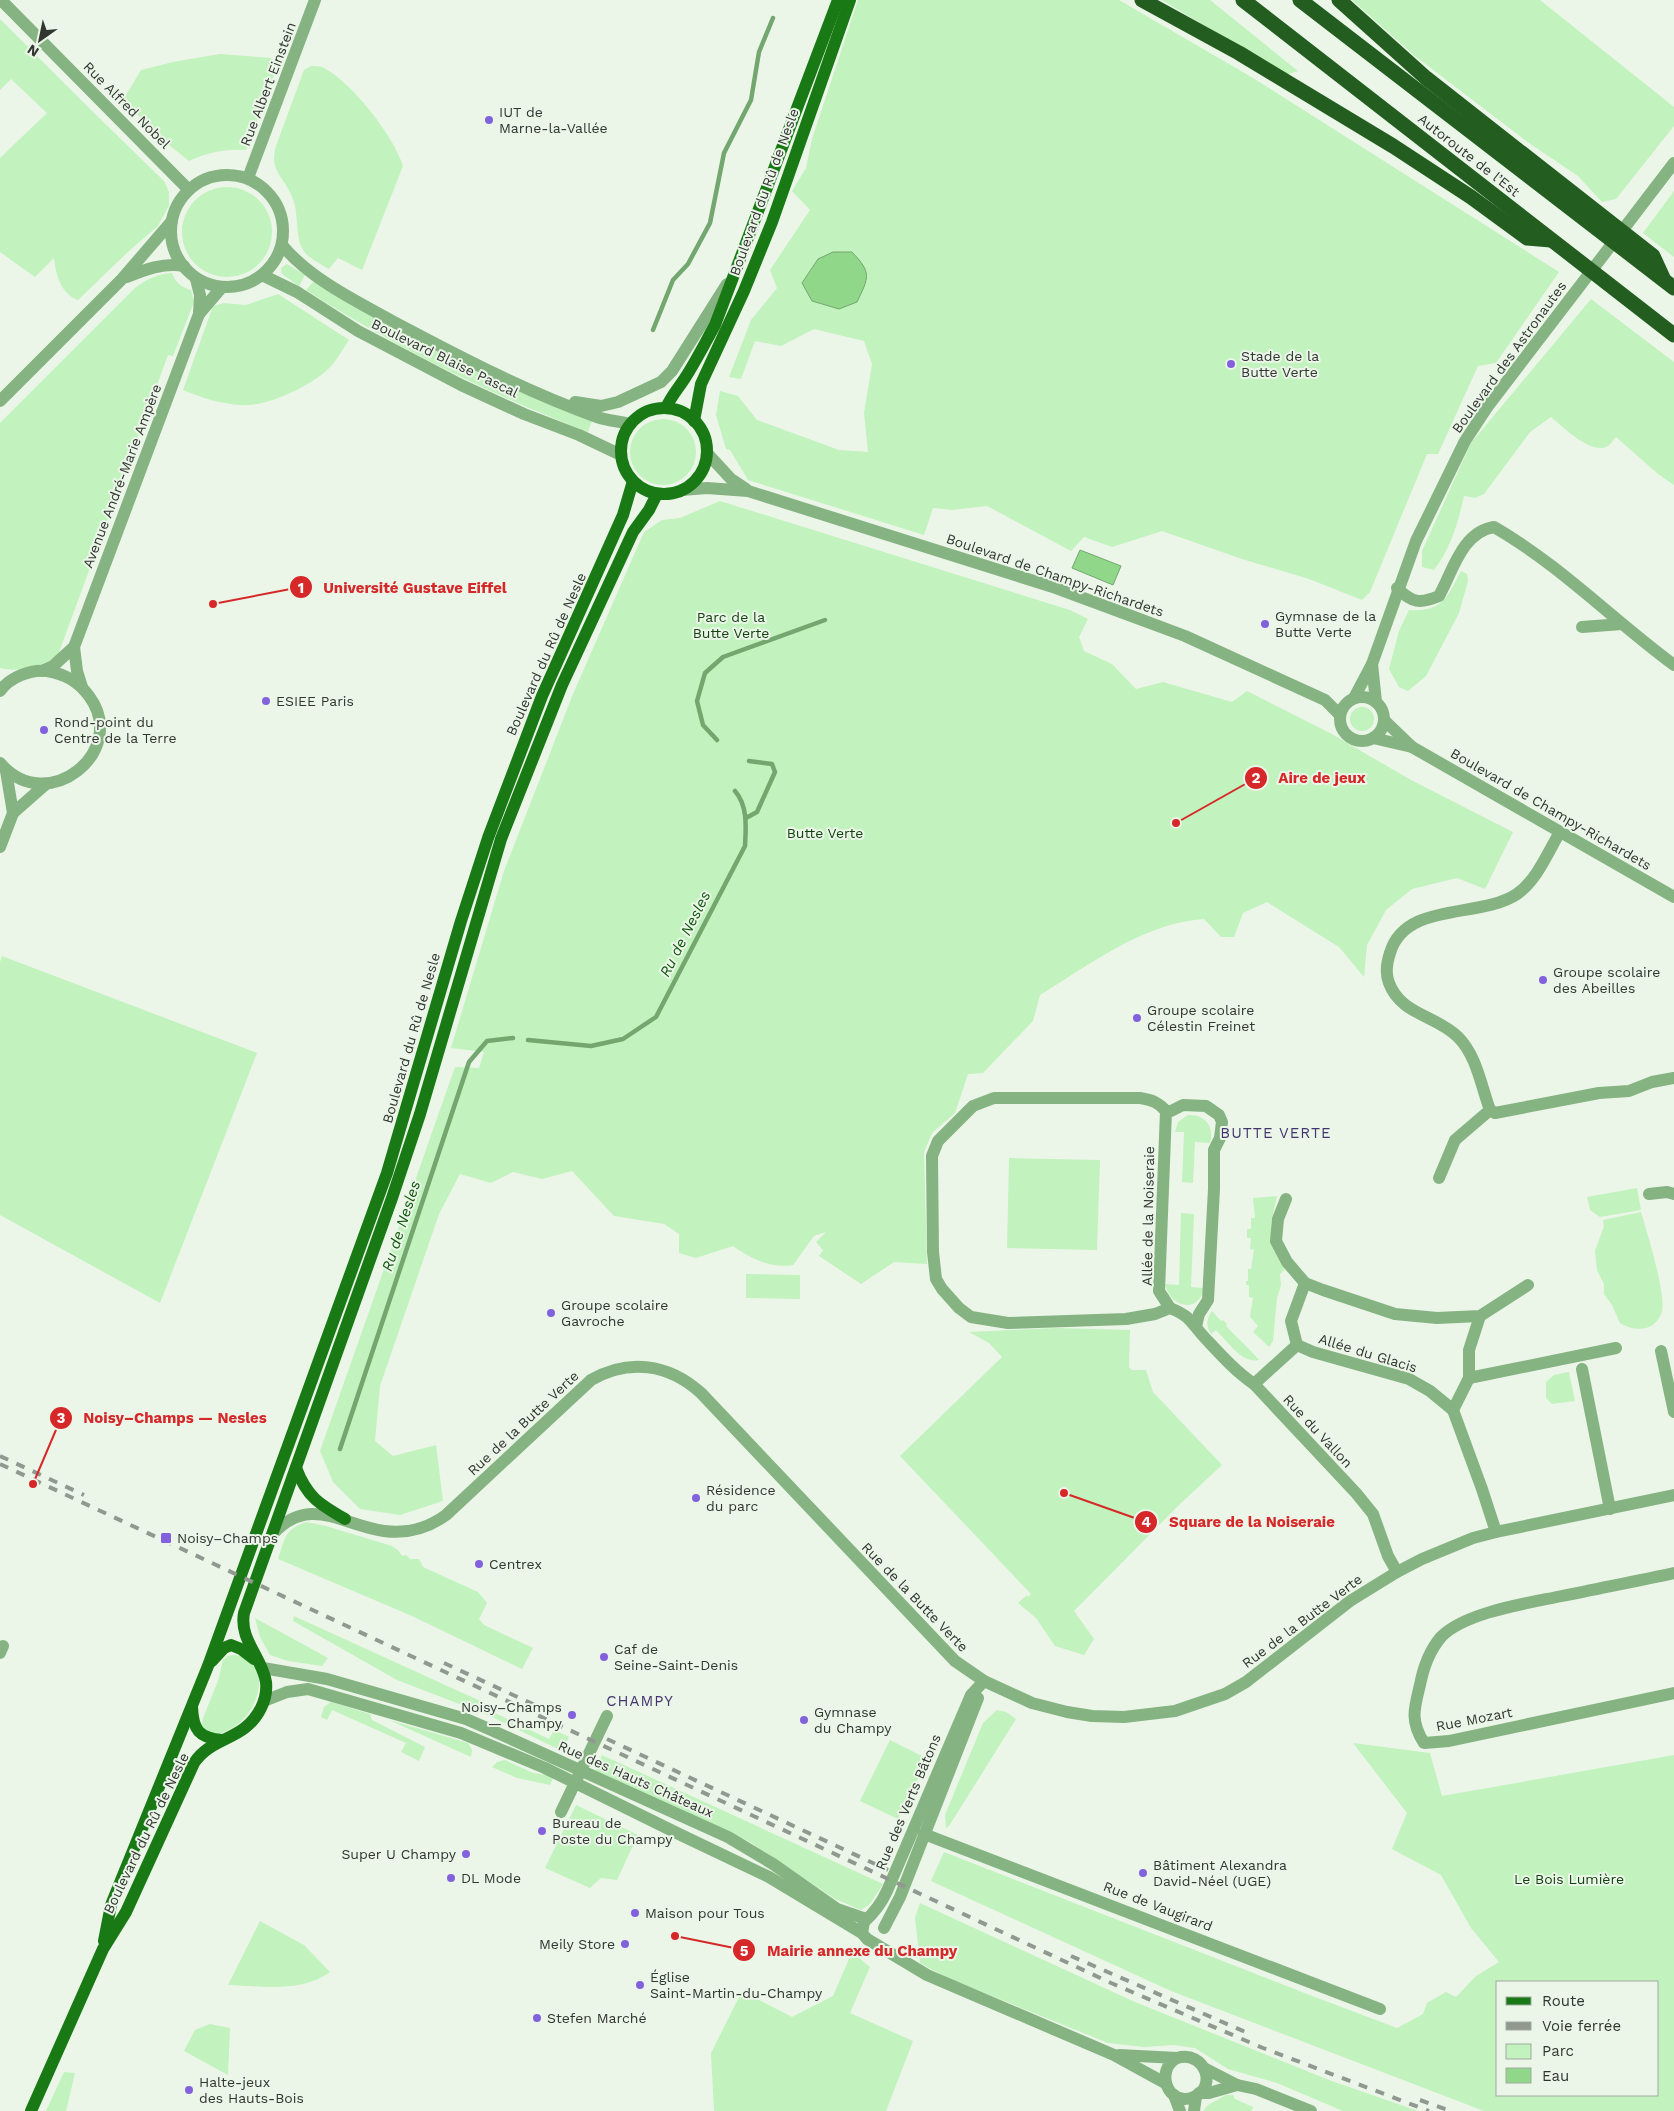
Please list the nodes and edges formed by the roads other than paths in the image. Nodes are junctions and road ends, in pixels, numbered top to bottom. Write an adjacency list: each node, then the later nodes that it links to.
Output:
1 (1, 0): 11 (street, Rue Alfred Nobel)
2 (315, 0): 10 (street, Rue Albert Einstein)
3 (838, 0): 16 (main road)
4 (850, 0): 27 (main road, Boulevard du Rû de Nesle)
5 (1142, 0): 13 (highway)
6 (1243, 0): 13 (highway, Autoroute de l’Est)
7 (1300, 0): 20 (highway, Autoroute de l’Est)
8 (1339, 0): 20 (highway)
9 (1674, 163): 35 (street, Boulevard des Astronautes)
10 (248, 178): 11 (street); 14 (street)
11 (188, 190): 12 (street)
12 (172, 221): 15 (street); 18 (street)
13 (1551, 240): 23 (highway, Autoroute de l’Est)
14 (282, 245): 17 (street); 24 (street, Boulevard Blaise Pascal)
15 (184, 266): 18 (street); 19 (street)
16 (736, 269): 24 (street); 26 (main road)
17 (262, 275): 21 (street); 30 (street, Boulevard Blaise Pascal)
18 (122, 279): 25 (street)
19 (196, 279): 21 (street); 22 (street, Avenue André-Marie Ampère)
20 (1669, 285)
21 (222, 287): 22 (street, Avenue André-Marie Ampère)
22 (198, 314): 38 (street, Avenue André-Marie Ampère)
23 (1674, 334)
24 (531, 390): 28 (street, Boulevard Blaise Pascal)
25 (0, 401)
26 (666, 408): 27 (main road); 28 (main road)
27 (694, 421): 29 (main road)
28 (630, 424): 30 (main road)
29 (707, 453): 32 (main road); 33 (street, Boulevard de Champy-Richardets)
30 (621, 455): 31 (main road)
31 (633, 481): 34 (main road); 84 (main road, Boulevard du Rû de Nesle)
32 (682, 490): 33 (street, Boulevard de Champy-Richardets); 34 (main road)
33 (748, 491): 45 (street, Boulevard de Champy-Richardets)
34 (657, 494): 75 (main road)
35 (1398, 588): 36 (street); 39 (street, Boulevard des Astronautes)
36 (1622, 624): 37 (street); 40 (street)
37 (1582, 627)
38 (74, 647): 41 (street, Avenue André-Marie Ampère); 42 (street, Avenue André-Marie Ampère)
39 (1372, 664): 44 (street, Boulevard de Champy-Richardets); 45 (street, Boulevard des Astronautes)
40 (1674, 665)
41 (42, 671): 42 (street); 43 (street)
42 (82, 687): 50 (street)
43 (1, 688)
44 (1376, 702): 45 (street); 46 (street, Boulevard de Champy-Richardets)
45 (1346, 706): 47 (street, Boulevard de Champy-Richardets)
46 (1384, 720): 47 (street); 48 (street, Boulevard de Champy-Richardets)
47 (1373, 738): 48 (street, Boulevard de Champy-Richardets)
48 (1412, 747): 52 (street, Boulevard de Champy-Richardets)
49 (3, 767): 50 (street); 51 (street)
50 (46, 784): 51 (street)
51 (12, 813): 53 (street)
52 (1560, 832): 54 (street, Boulevard de Champy-Richardets); 56 (street)
53 (0, 847)
54 (1674, 897)
55 (1674, 1078): 56 (street)
56 (1490, 1110): 58 (street)
57 (1166, 1111): 64 (street, Allée de la Noiseraie); 64 (street); 66 (street)
58 (1439, 1178)
59 (1649, 1194): 60 (street)
60 (1674, 1194)
61 (1286, 1199): 62 (street)
62 (1305, 1283): 65 (street); 67 (street, Allée du Glacis)
63 (1528, 1285): 65 (street)
64 (1170, 1308): 66 (street, Rue du Vallon)
65 (1480, 1316): 71 (street)
66 (1196, 1326): 72 (street, Rue du Vallon)
67 (1297, 1345): 72 (street, Allée du Glacis); 73 (street, Allée du Glacis)
68 (1616, 1348): 71 (street)
69 (1661, 1351): 74 (street)
70 (1582, 1369): 77 (street)
71 (1469, 1378): 73 (street)
72 (1254, 1384): 81 (street, Rue du Vallon)
73 (1452, 1410): 79 (street, Allée du Glacis)
74 (1674, 1412)
75 (296, 1468): 78 (main road); 80 (main road)
76 (1674, 1495): 77 (street, Rue de la Butte Verte)
77 (1610, 1509): 79 (street, Rue de la Butte Verte)
78 (345, 1519): 80 (street, Rue de la Butte Verte); 83 (street, Rue de la Butte Verte)
79 (1496, 1532): 81 (street, Rue de la Butte Verte)
80 (273, 1534): 85 (main road)
81 (1396, 1572): 87 (street, Rue de la Butte Verte)
82 (1674, 1573): 88 (street, Rue Mozart)
83 (955, 1661): 86 (street, Rue de la Butte Verte); 89 (street)
84 (208, 1666): 85 (main road); 91 (main road)
85 (263, 1668): 90 (main road); 97 (street, Rue des Hauts Châteaux)
86 (984, 1681): 87 (street, Rue de la Butte Verte); 89 (street, Rue des Verts Bâtons); 93 (street, Rue des Verts Bâtons)
87 (1012, 1694): 93 (street, Rue des Verts Bâtons)
88 (1674, 1694)
89 (970, 1695): 97 (street, Rue des Verts Bâtons)
90 (264, 1702): 94 (main road, Boulevard du Rû de Nesle); 99 (street, Rue des Hauts Châteaux)
91 (192, 1704): 94 (main road); 100 (main road, Boulevard du Rû de Nesle)
92 (606, 1716): 95 (street)
93 (970, 1719): 96 (street, Rue des Verts Bâtons)
94 (222, 1740): 100 (main road, Boulevard du Rû de Nesle)
95 (561, 1812)
96 (924, 1834): 98 (street, Rue des Verts Bâtons); 102 (street, Rue de Vaugirard)
97 (868, 1919): 98 (street); 99 (street)
98 (884, 1930): 99 (street); 101 (street, Rue des Hauts Châteaux)
99 (866, 1936): 101 (street, Rue des Hauts Châteaux)
100 (103, 1949): 110 (main road)
101 (900, 1960): 103 (street, Rue des Hauts Châteaux)
102 (1380, 2009)
103 (1114, 2054): 104 (street, Rue des Hauts Châteaux); 106 (street, Rue des Hauts Châteaux)
104 (1177, 2058): 105 (street); 106 (street)
105 (1204, 2068): 107 (street); 109 (street)
106 (1165, 2083): 108 (street)
107 (1237, 2085): 109 (street); 113 (street)
108 (1174, 2095): 109 (street); 111 (street)
109 (1197, 2095): 112 (street)
110 (31, 2111)
111 (1180, 2111)
112 (1194, 2111)
113 (1311, 2111)

